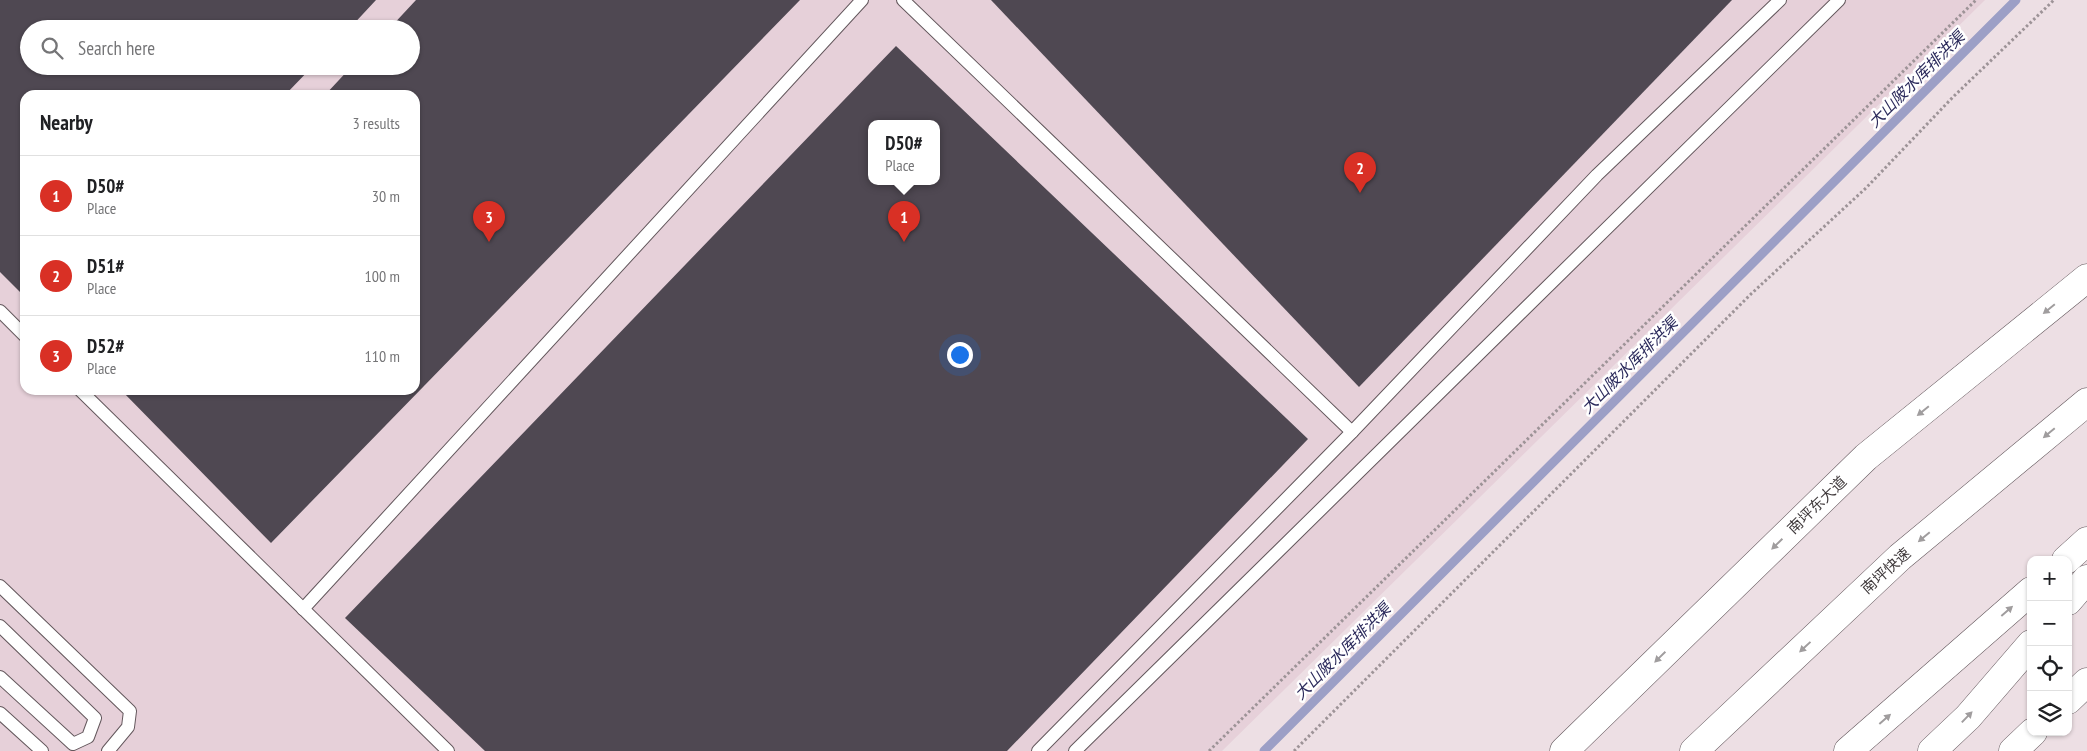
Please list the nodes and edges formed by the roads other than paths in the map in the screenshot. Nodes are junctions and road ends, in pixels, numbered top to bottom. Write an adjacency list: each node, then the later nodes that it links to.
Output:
1 (862, 0): 17 (lane)
2 (903, 0): 10 (lane)
3 (1780, 0): 10 (lane)
4 (1839, 0): 29 (lane)
5 (2087, 278): 30 (main road, 南坪东大道, one-way to 30)
6 (0, 311): 7 (lane)
7 (20, 331)
8 (85, 395): 17 (lane)
9 (2087, 402): 31 (main road, 南坪快速, one-way to 31)
10 (1352, 432): 28 (lane)
11 (2087, 541): 12 (main road)
12 (2070, 556)
13 (2087, 579): 16 (main road)
14 (0, 586): 26 (lane)
15 (2027, 594): 32 (main road, one-way to 15)
16 (2072, 596)
17 (303, 609): 27 (lane)
18 (0, 626): 20 (lane)
19 (2029, 646): 33 (main road, one-way to 19)
20 (0, 676)
21 (2087, 682): 22 (main road)
22 (2072, 696)
23 (0, 712): 25 (lane)
24 (2029, 736): 34 (main road)
25 (42, 751)
26 (108, 751)
27 (448, 751)
28 (1038, 751)
29 (1075, 751)
30 (1564, 751)
31 (1694, 751)
32 (1848, 751)
33 (1932, 751)
34 (2013, 751)

